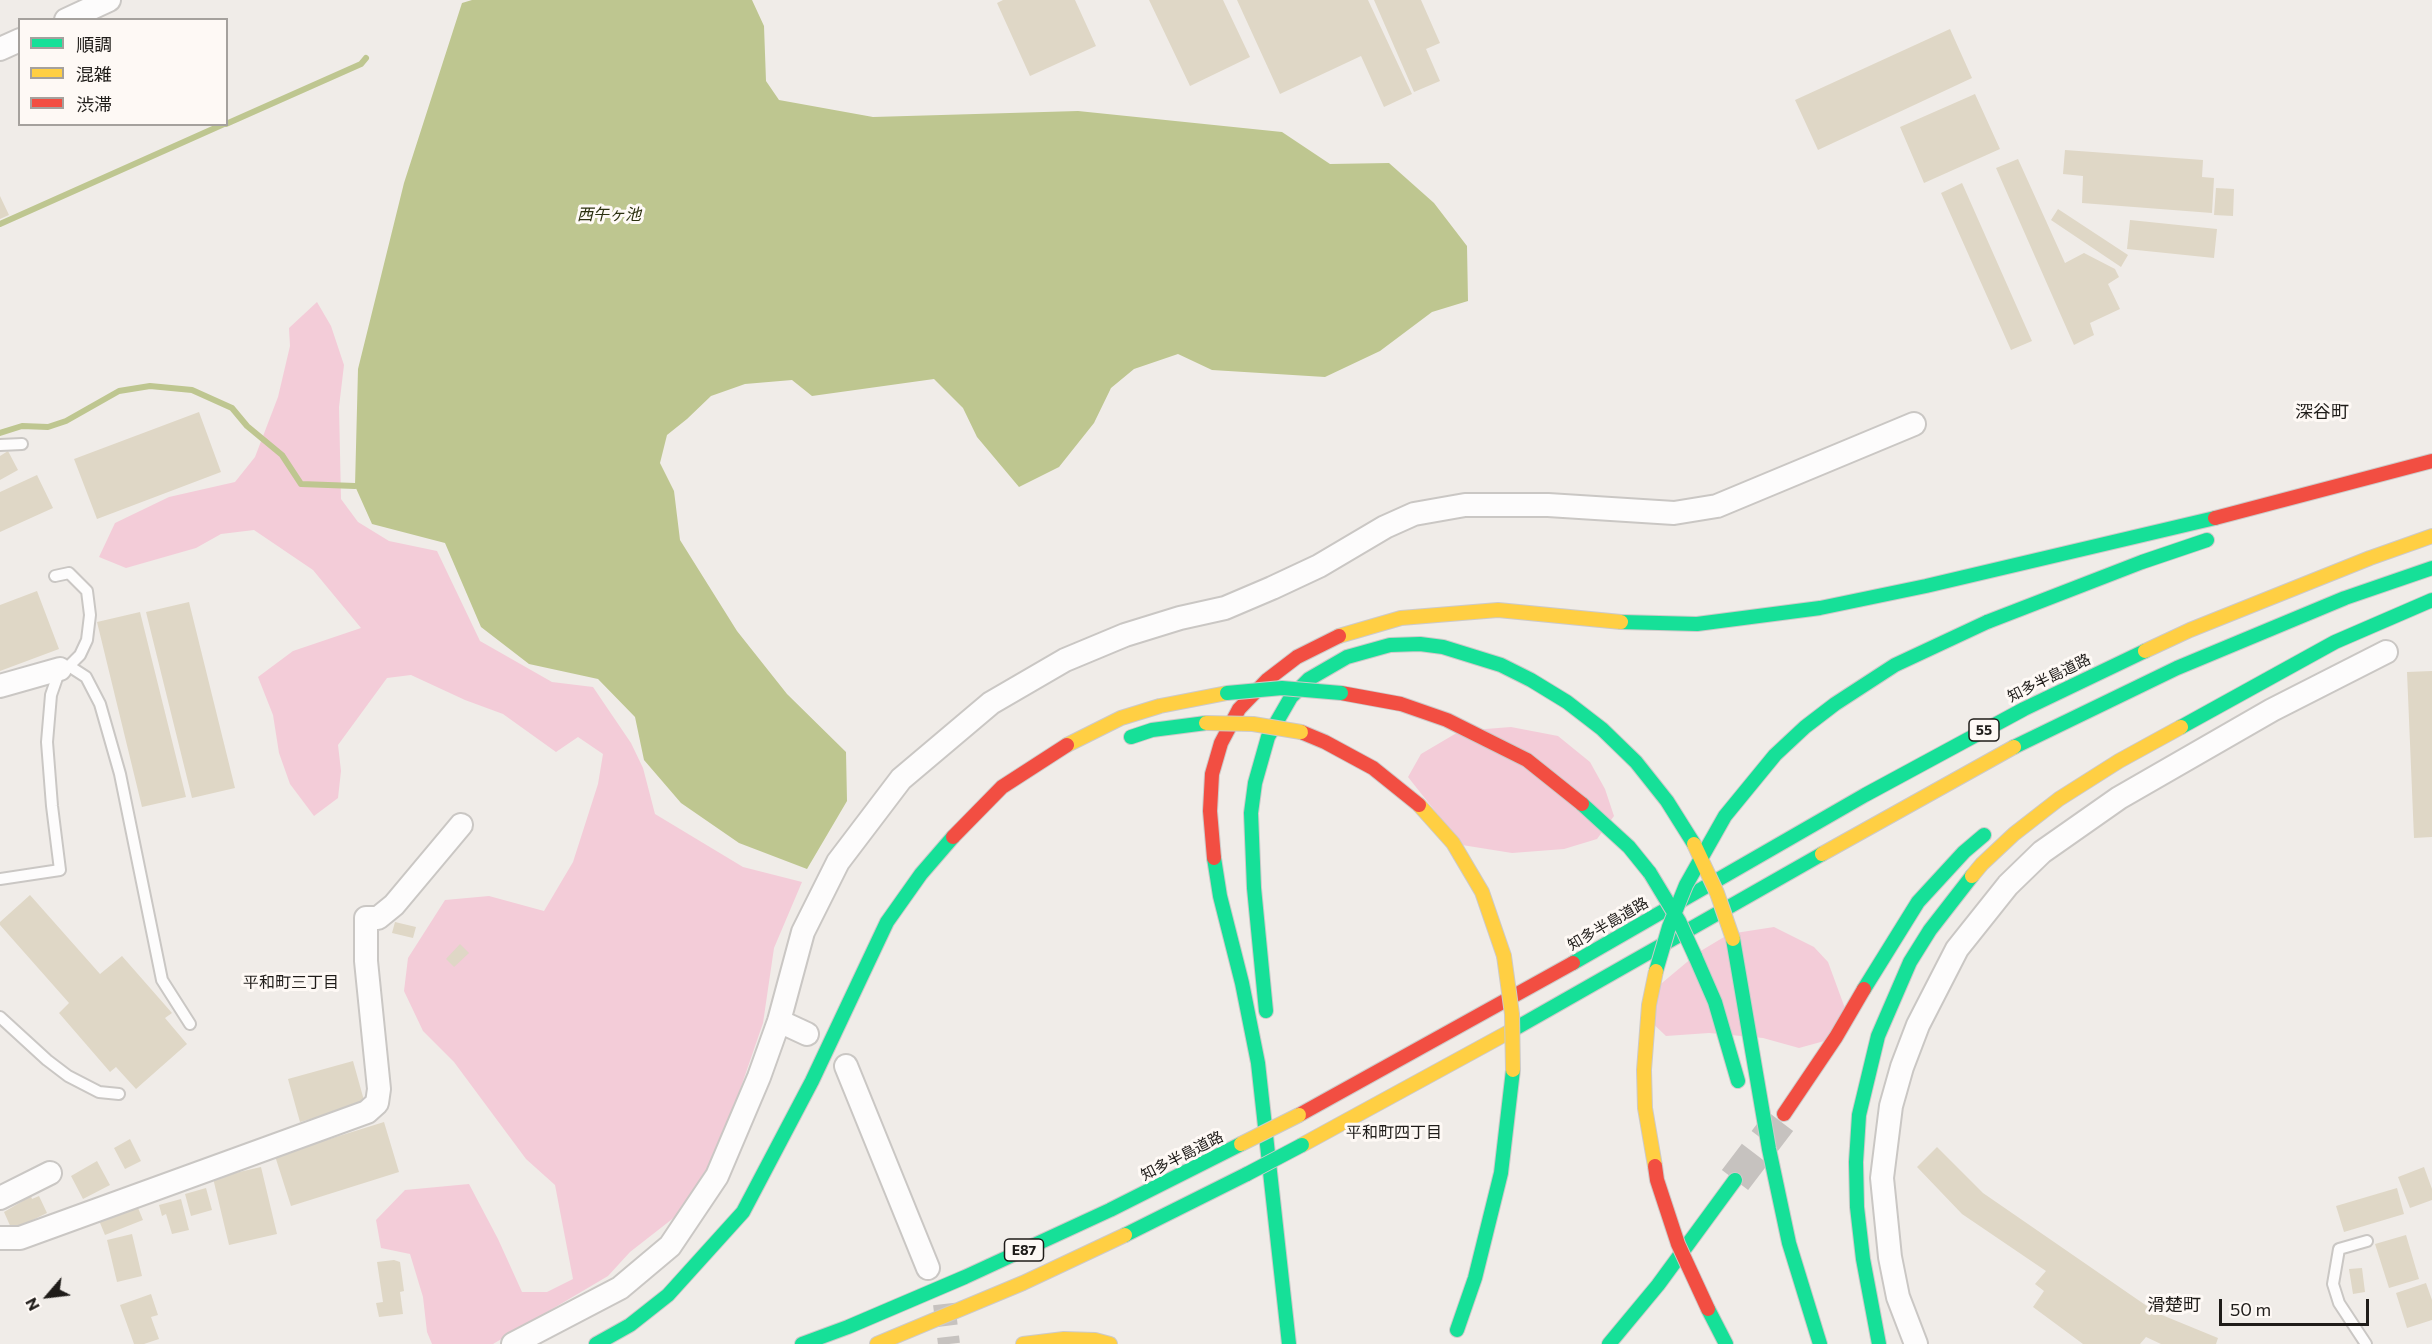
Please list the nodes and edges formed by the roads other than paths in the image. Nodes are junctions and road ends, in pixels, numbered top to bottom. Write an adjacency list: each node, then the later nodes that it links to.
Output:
1 (109, 0): 2 (street)
2 (70, 18)
3 (18, 41): 4 (street)
4 (0, 49)
5 (1914, 424): 30 (street)
6 (22, 444): 7 (lane)
7 (0, 445)
8 (2432, 461): 41 (highway)
9 (2432, 472): 10 (highway)
10 (2294, 512)
11 (2221, 535): 55 (highway, bridge)
12 (2432, 536): 27 (highway, 知多半島道路 / 55)
13 (2432, 568): 28 (highway, 55)
14 (55, 576): 17 (lane)
15 (2432, 600): 19 (highway)
16 (2386, 652): 58 (street)
17 (64, 667): 18 (street); 26 (lane); 31 (lane)
18 (0, 686)
19 (2176, 728): 22 (highway); 57 (highway)
20 (1121, 740): 46 (highway, bridge)
21 (1042, 778): 24 (highway)
22 (2038, 798)
23 (460, 825): 43 (street)
24 (960, 828): 37 (highway, bridge); 48 (highway)
25 (1991, 828): 38 (highway)
26 (0, 879)
27 (1559, 972): 49 (highway, 知多半島道路 / E87, bridge)
28 (1574, 997): 50 (highway, E87, bridge)
29 (0, 1017): 36 (lane)
30 (779, 1021): 33 (street); 47 (street)
31 (190, 1024)
32 (1268, 1028): 56 (highway, bridge)
33 (807, 1034)
34 (1270, 1051): 41 (highway)
35 (846, 1066): 45 (street)
36 (119, 1094)
37 (1742, 1097)
38 (1784, 1114)
39 (50, 1173): 42 (street)
40 (1735, 1180): 54 (highway)
41 (1274, 1194): 53 (highway)
42 (0, 1198)
43 (0, 1238)
44 (2367, 1241): 59 (lane)
45 (928, 1268)
46 (1456, 1330)
47 (513, 1344)
48 (596, 1344)
49 (802, 1344)
50 (877, 1344)
51 (1023, 1344): 52 (highway)
52 (1110, 1344)
53 (1289, 1344)
54 (1609, 1344)
55 (1726, 1344)
56 (1820, 1344)
57 (1879, 1344)
58 (1916, 1344)
59 (2366, 1344)

